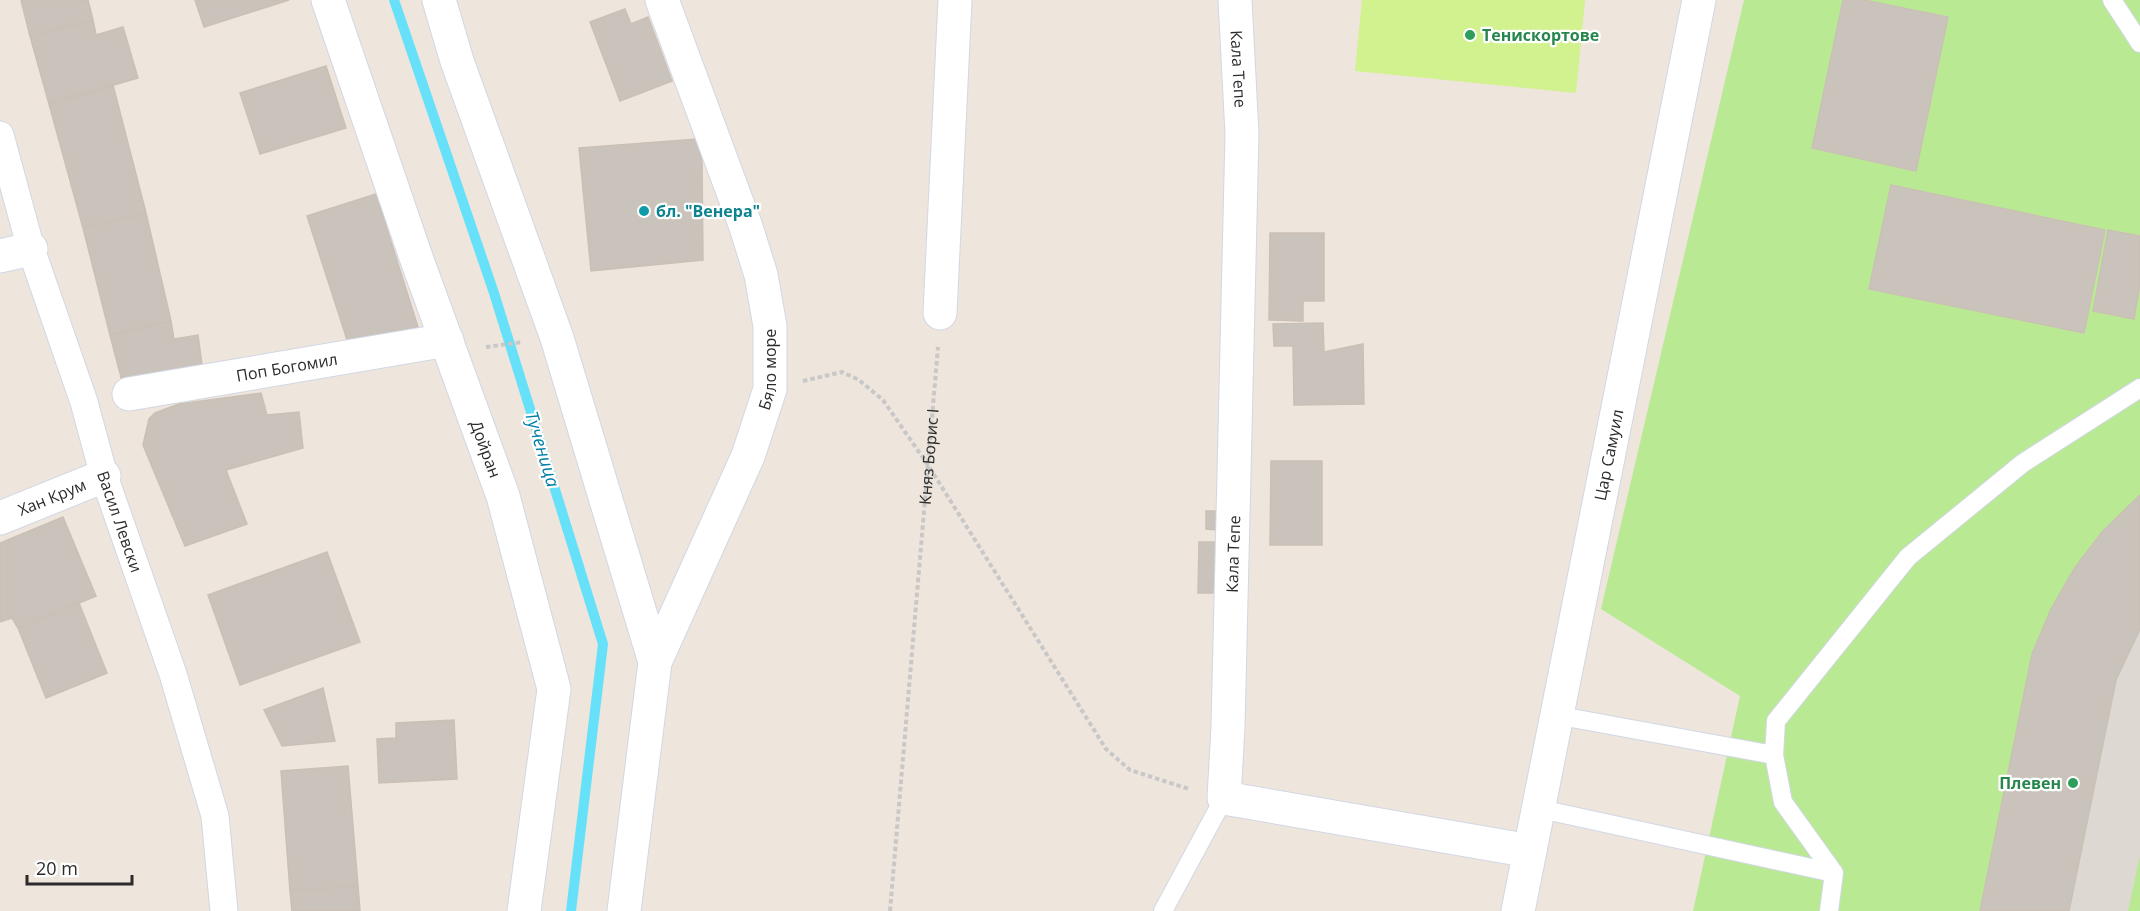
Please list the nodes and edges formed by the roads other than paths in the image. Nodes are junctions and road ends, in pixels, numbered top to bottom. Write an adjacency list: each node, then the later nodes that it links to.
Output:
1 (328, 0): 12 (street, Дойран)
2 (439, 0): 17 (street)
3 (662, 0): 17 (street, Бяло море)
4 (955, 0): 11 (street)
5 (1235, 0): 20 (street, Кала Тепе)
6 (1698, 0): 18 (street, Цар Самуил)
7 (2112, 0): 8 (lane)
8 (2140, 43)
9 (0, 135): 10 (street, Васил Левски)
10 (15, 252): 15 (street, Васил Левски)
11 (940, 313)
12 (462, 344): 14 (street, Поп Богомил); 25 (street, Дойран)
13 (2140, 388): 19 (lane)
14 (129, 394)
15 (104, 476): 16 (street, Хан Крум); 24 (street, Васил Левски)
16 (0, 518)
17 (655, 662): 26 (street)
18 (1556, 715): 19 (lane); 21 (street, Цар Самуил)
19 (1774, 755): 23 (lane)
20 (1224, 798): 22 (street); 27 (lane)
21 (1536, 808): 22 (street, Цар Самуил); 23 (lane)
22 (1530, 851): 28 (street, Цар Самуил)
23 (1834, 873): 29 (lane)
24 (224, 911)
25 (524, 911)
26 (624, 911)
27 (1163, 911)
28 (1518, 911)
29 (1829, 911)

